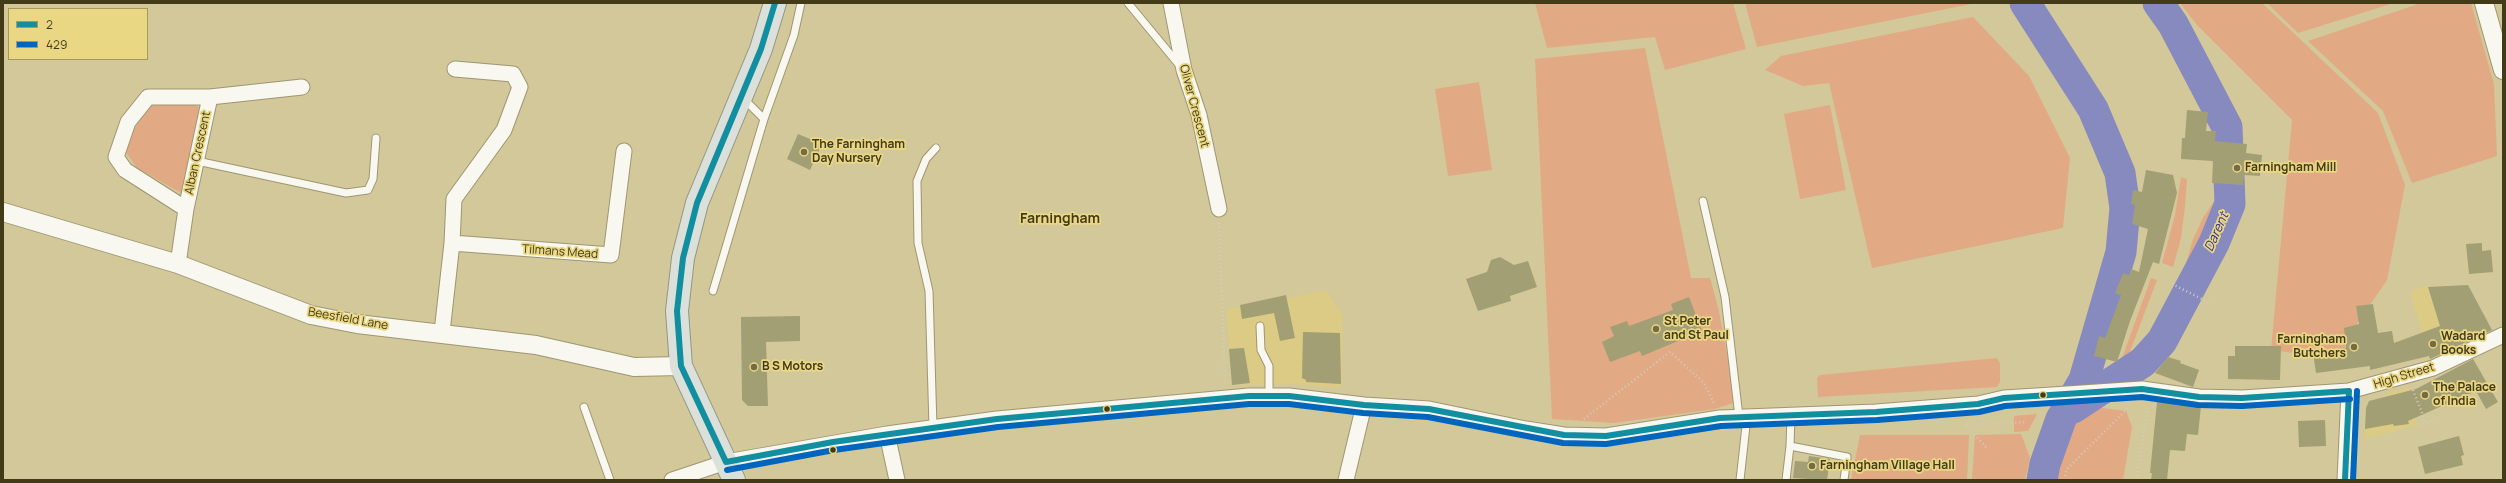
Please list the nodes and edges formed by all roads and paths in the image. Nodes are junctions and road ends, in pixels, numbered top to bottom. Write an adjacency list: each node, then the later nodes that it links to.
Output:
1 (775, 3): 11 (main road)
2 (801, 3): 12 (lane)
3 (1128, 3): 7 (lane)
4 (1171, 3): 7 (street, Oliver Crescent)
5 (2484, 3): 8 (street)
6 (455, 69): 21 (street)
7 (1184, 70): 19 (street, Oliver Crescent)
8 (2503, 70)
9 (302, 87): 10 (street, Alban Crescent)
10 (210, 96): 16 (street, Alban Crescent); 18 (street, Alban Crescent)
11 (742, 98): 12 (lane); 29 (main road)
12 (764, 119): 24 (lane)
13 (376, 138): 16 (lane)
14 (936, 148): 46 (lane)
15 (624, 151): 21 (street, Tilmans Mead)
16 (197, 161): 18 (street, Alban Crescent)
17 (1702, 201): 39 (lane)
18 (186, 209): 22 (street, Alban Crescent)
19 (1219, 209): 34 (path)
20 (3, 212): 22 (street, Beesfield Lane)
21 (452, 243): 27 (street)
22 (178, 264): 27 (street, Beesfield Lane)
23 (2172, 284): 25 (path)
24 (713, 291)
25 (2210, 302)
26 (1260, 326): 33 (lane)
27 (442, 332): 29 (street, Beesfield Lane)
28 (2503, 335): 30 (street, High Street)
29 (681, 366): 51 (main road)
30 (2409, 376): 32 (street, High Street); 43 (path)
31 (2146, 390): 32 (street, High Street); 35 (street, High Street); 59 (path); 60 (path)
32 (2349, 391): 61 (street)
33 (1269, 396): 34 (street, High Street); 36 (street, High Street)
34 (1225, 398): 46 (street, High Street)
35 (1978, 404): 38 (street, High Street); 44 (path)
36 (1364, 405): 48 (street, High Street); 55 (street)
37 (584, 407): 52 (lane)
38 (1791, 415): 39 (street, High Street); 49 (lane)
39 (1743, 417): 40 (street, High Street); 56 (lane)
40 (1720, 418): 48 (street, High Street); 48 (path)
41 (2437, 419): 43 (path)
42 (2026, 422): 44 (path)
43 (2426, 423): 45 (path)
44 (1986, 424): 50 (path)
45 (2419, 426)
46 (933, 427): 47 (street, High Street)
47 (887, 434): 51 (street, High Street); 54 (street)
48 (1564, 434)
49 (1790, 446): 57 (lane); 58 (lane)
50 (1986, 446)
51 (730, 471): 53 (street, High Street)
52 (610, 480)
53 (672, 480)
54 (897, 480)
55 (1346, 480)
56 (1740, 480)
57 (1786, 480)
58 (1844, 480)
59 (2064, 480)
60 (2136, 480)
61 (2345, 480)

